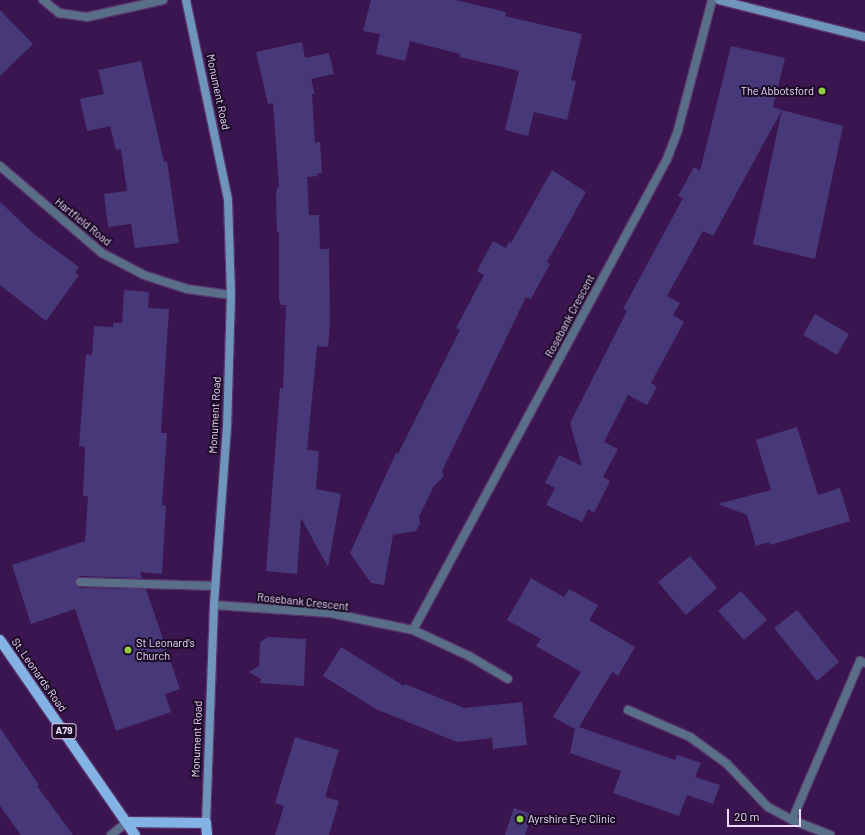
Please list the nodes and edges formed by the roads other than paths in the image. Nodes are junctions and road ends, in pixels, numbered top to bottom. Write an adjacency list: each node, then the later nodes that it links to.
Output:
1 (43, 0): 2 (street)
2 (163, 0)
3 (186, 0): 8 (main road, Monument Road)
4 (712, 0): 12 (street, Rosebank Crescent)
5 (718, 0): 6 (main road)
6 (865, 37)
7 (0, 166): 8 (street, Hartfield Road)
8 (231, 295): 10 (main road, Monument Road)
9 (80, 582): 10 (street)
10 (215, 586): 11 (main road, Monument Road)
11 (214, 605): 12 (street, Rosebank Crescent); 19 (main road, Monument Road)
12 (413, 630): 15 (street, Rosebank Crescent)
13 (0, 640): 18 (main road, St. Leonards Road / A79)
14 (865, 664): 17 (street)
15 (508, 679)
16 (628, 710): 17 (street)
17 (792, 820): 23 (street)
18 (127, 822): 19 (main road); 20 (street); 21 (main road, St. Leonards Road / A79)
19 (206, 823): 22 (main road, Monument Road)
20 (111, 835)
21 (135, 835)
22 (207, 835)
23 (830, 835)

